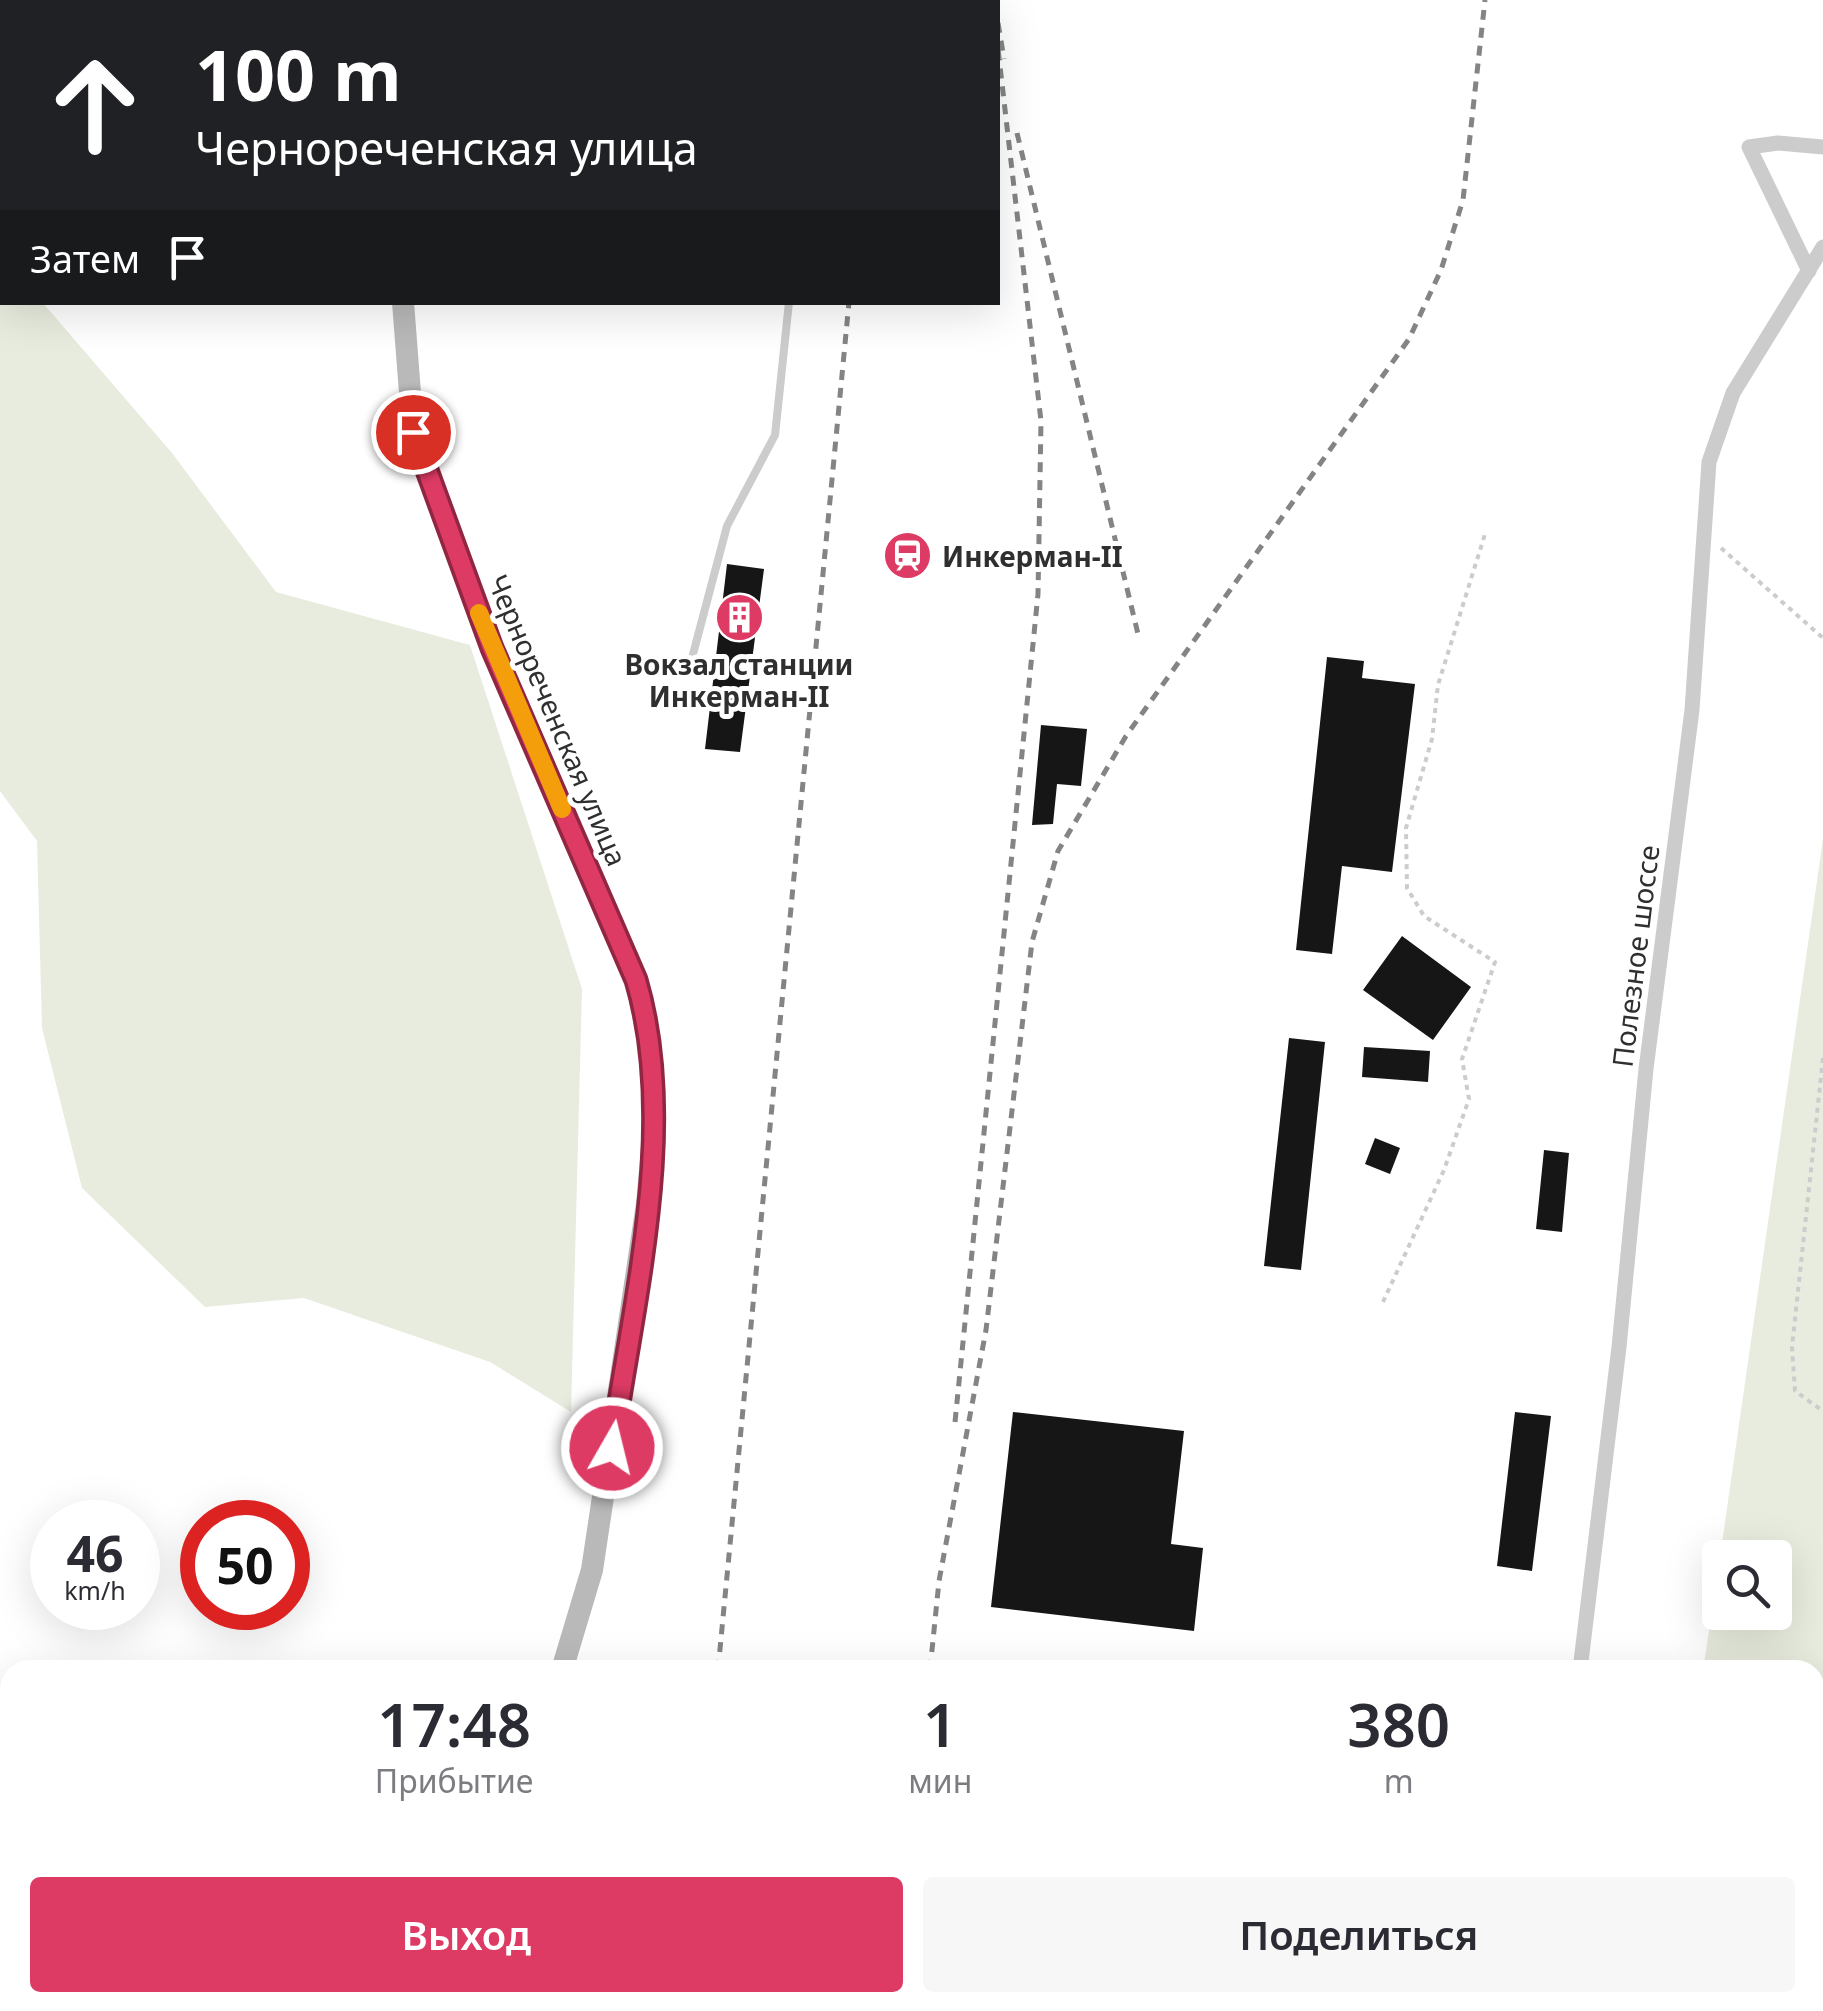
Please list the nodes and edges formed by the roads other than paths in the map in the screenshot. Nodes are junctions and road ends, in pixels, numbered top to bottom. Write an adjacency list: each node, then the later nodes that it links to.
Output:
1 (1823, 147): 3 (street)
2 (1823, 248): 3 (street, Полезное шоссе)
3 (1809, 271): 8 (street, Полезное шоссе)
4 (403, 305): 7 (main road, Чернореченская улица)
5 (789, 305): 6 (lane)
6 (688, 673)
7 (565, 1660)
8 (1581, 1660)

